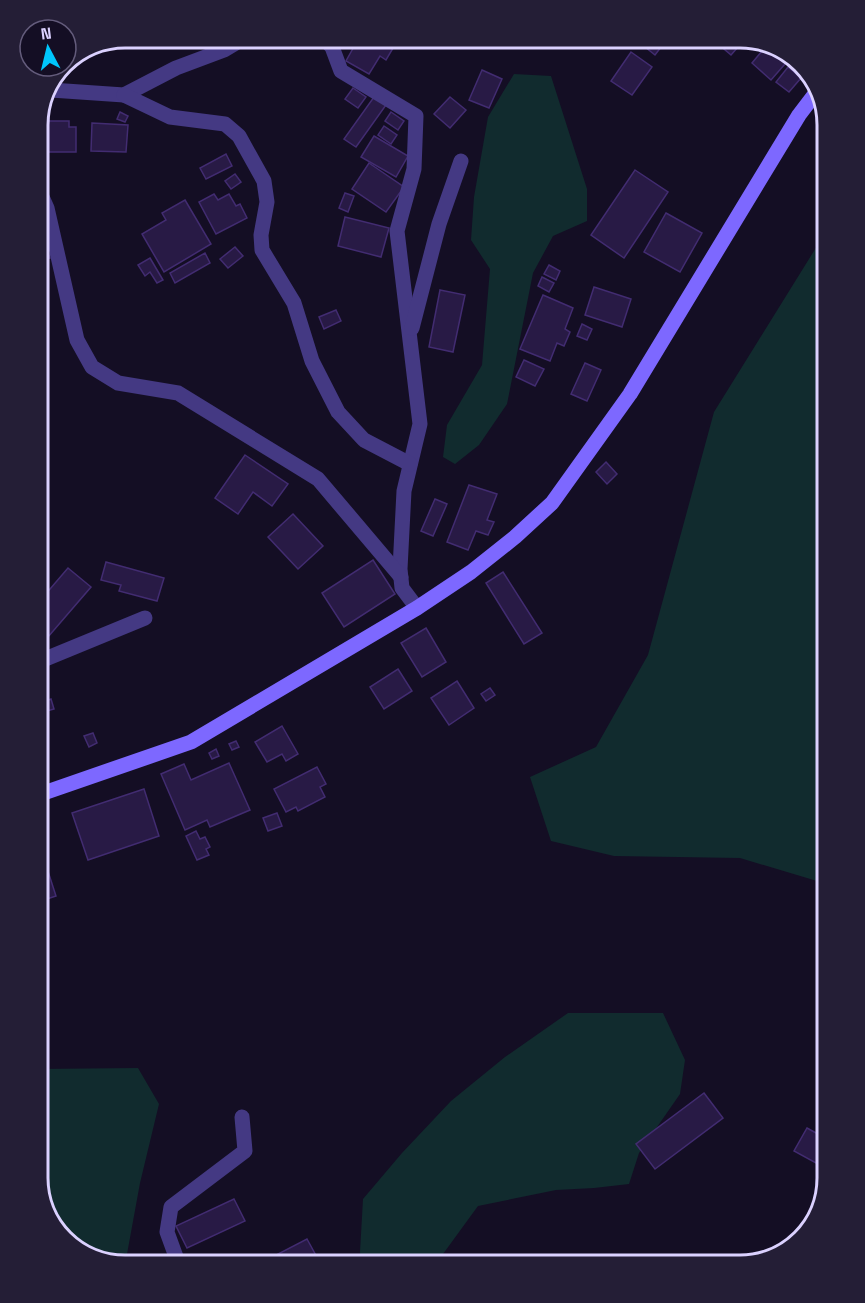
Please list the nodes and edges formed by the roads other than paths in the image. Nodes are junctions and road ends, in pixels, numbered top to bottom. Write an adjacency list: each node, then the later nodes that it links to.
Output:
1 (227, 48): 4 (street)
2 (332, 48): 8 (street)
3 (56, 90): 4 (street)
4 (124, 95): 9 (street)
5 (812, 98): 11 (street)
6 (461, 161): 8 (street)
7 (48, 208): 10 (street)
8 (410, 337): 9 (street)
9 (410, 464): 10 (street)
10 (401, 577): 11 (street)
11 (417, 608): 14 (street)
12 (145, 618): 13 (street)
13 (48, 658)
14 (48, 792)
15 (242, 1117): 16 (street)
16 (175, 1255)

